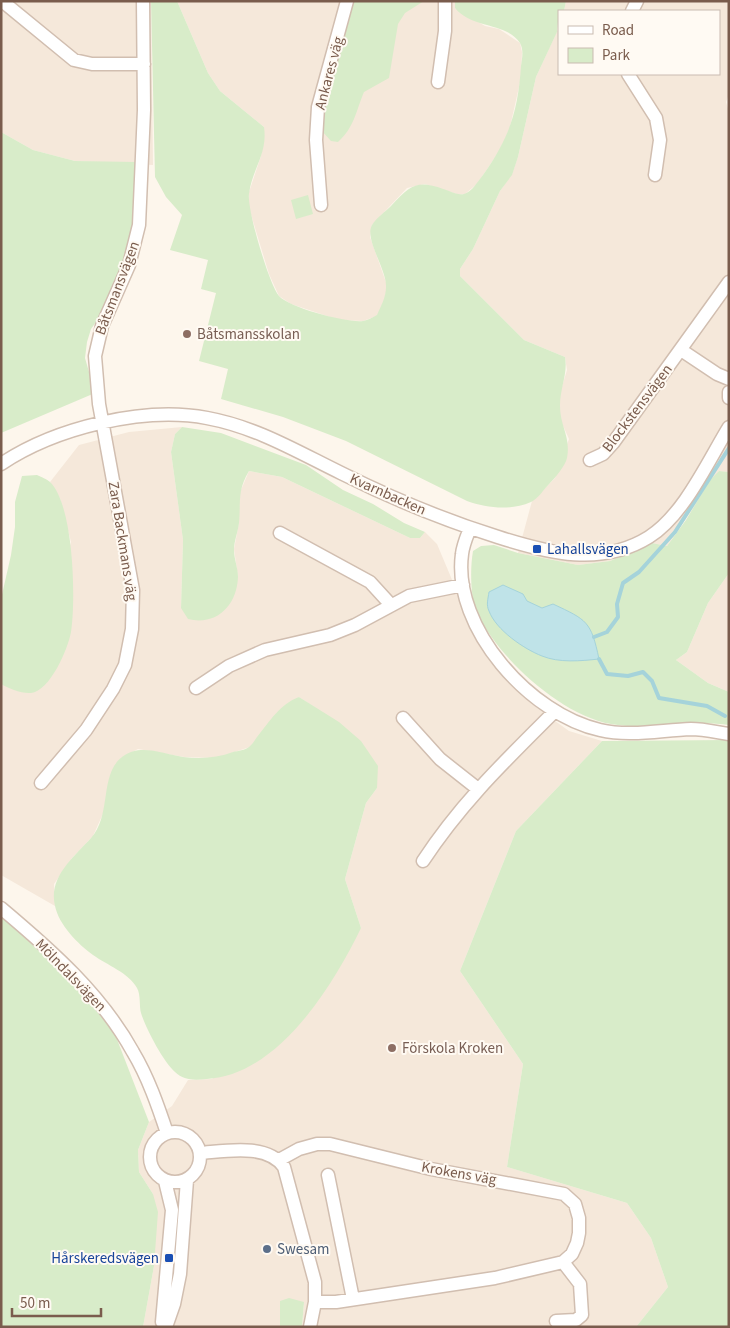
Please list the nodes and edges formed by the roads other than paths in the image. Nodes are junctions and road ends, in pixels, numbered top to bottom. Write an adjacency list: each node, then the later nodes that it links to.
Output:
1 (2, 1): 5 (street)
2 (143, 1): 5 (street, Båtsmansvägen)
3 (347, 1): 9 (street, Ankares väg)
4 (445, 1): 7 (street)
5 (144, 64): 15 (street, Båtsmansvägen)
6 (629, 75): 8 (street)
7 (438, 82)
8 (656, 176)
9 (321, 205)
10 (729, 282): 11 (street, Blockstensvägen)
11 (681, 350): 12 (street, Blockstensvägen); 17 (street, Blockstensvägen)
12 (729, 379)
13 (729, 392): 14 (street)
14 (729, 398)
15 (103, 422): 18 (street, Kvarnbacken); 19 (street, Kvarnbacken); 27 (street, Zara Backmans väg)
16 (729, 427): 19 (street, Kvarnbacken)
17 (590, 460)
18 (1, 464)
19 (470, 528): 21 (street)
20 (280, 533): 22 (street)
21 (463, 585): 22 (street); 24 (street)
22 (391, 605): 23 (street)
23 (196, 688)
24 (554, 712): 26 (street); 28 (street)
25 (403, 718): 28 (street)
26 (729, 734)
27 (41, 783)
28 (478, 789): 29 (street)
29 (423, 861)
30 (1, 908): 31 (street, Mölndalsvägen)
31 (168, 1133): 32 (street); 36 (street)
32 (200, 1153): 33 (street); 35 (street)
33 (279, 1160): 37 (street, Krokens väg); 39 (street)
34 (328, 1175): 38 (street)
35 (187, 1180): 36 (street); 42 (street)
36 (166, 1181): 41 (street)
37 (563, 1262): 38 (street); 40 (street)
38 (353, 1299): 39 (street)
39 (315, 1302): 43 (street)
40 (556, 1322)
41 (161, 1327)
42 (166, 1327)
43 (310, 1327)

